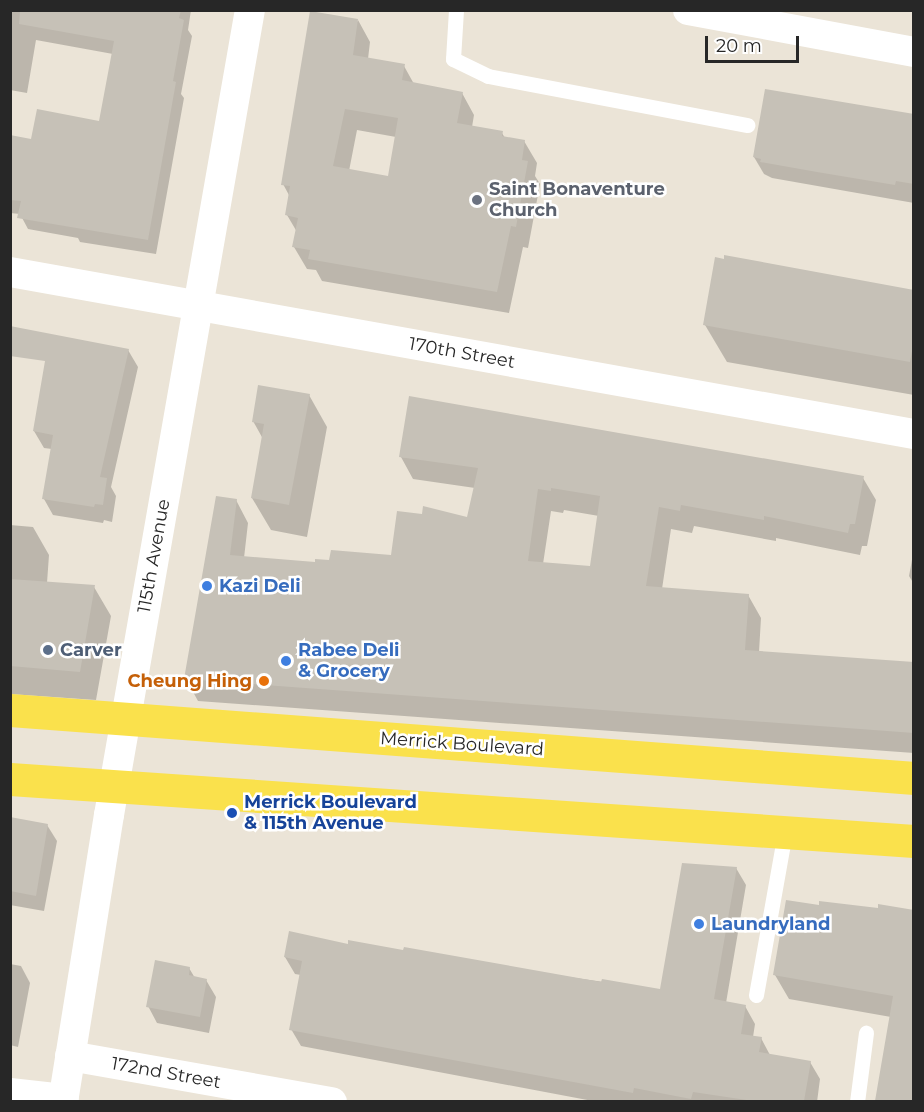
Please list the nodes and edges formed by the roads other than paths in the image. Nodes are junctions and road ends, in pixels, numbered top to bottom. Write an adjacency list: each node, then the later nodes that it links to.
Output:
1 (250, 10): 7 (street, 115th Avenue)
2 (456, 10): 5 (lane)
3 (688, 10): 4 (street)
4 (914, 51)
5 (747, 125)
6 (10, 272): 7 (street, 170th Street)
7 (197, 306): 8 (street, 170th Street); 10 (street, 115th Avenue)
8 (914, 434)
9 (10, 710): 10 (main road, Merrick Boulevard)
10 (126, 718): 11 (main road, Merrick Boulevard); 13 (street, 115th Avenue)
11 (914, 778)
12 (10, 779): 13 (main road)
13 (114, 786): 14 (main road); 18 (street, 115th Avenue)
14 (785, 832): 15 (main road); 16 (lane)
15 (914, 841)
16 (756, 996)
17 (866, 1033): 22 (lane)
18 (70, 1056): 20 (street, 115th Avenue); 21 (street, 172nd Street)
19 (10, 1094): 20 (street)
20 (64, 1100)
21 (332, 1101)
22 (857, 1101)

